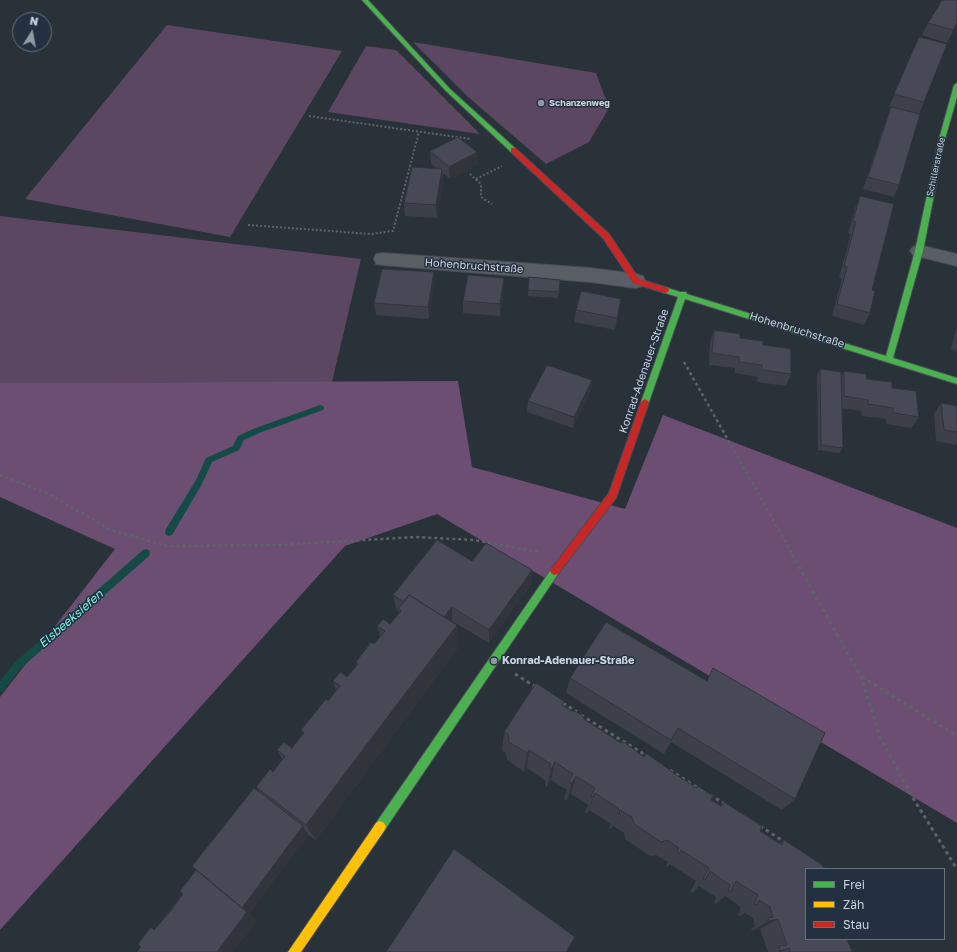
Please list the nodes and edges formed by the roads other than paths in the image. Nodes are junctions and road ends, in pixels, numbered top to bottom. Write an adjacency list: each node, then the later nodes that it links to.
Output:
1 (365, 0): 6 (street)
2 (957, 85): 3 (street, Schillerstraße)
3 (920, 250): 5 (street); 8 (street, Schillerstraße)
4 (383, 259): 6 (street, Hohenbruchstraße)
5 (957, 260)
6 (636, 281): 7 (street, Hohenbruchstraße)
7 (683, 294): 8 (street, Hohenbruchstraße); 10 (street, Konrad-Adenauer-Straße)
8 (889, 359): 9 (street, Hohenbruchstraße)
9 (957, 381)
10 (294, 952)

